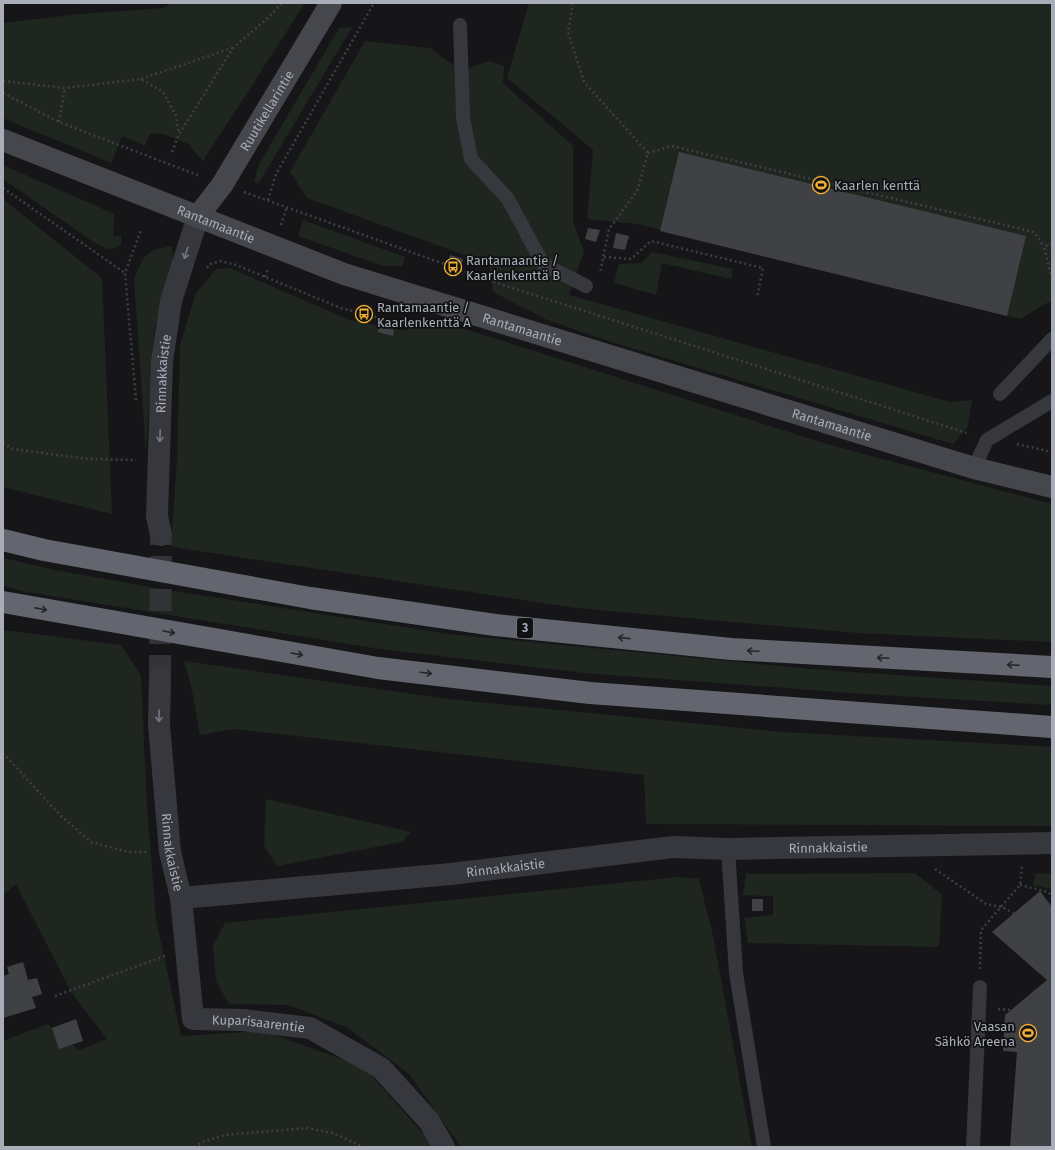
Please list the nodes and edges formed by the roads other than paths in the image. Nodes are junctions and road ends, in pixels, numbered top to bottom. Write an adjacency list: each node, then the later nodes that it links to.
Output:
1 (331, 3): 4 (main road, Ruutikellarintie)
2 (460, 26): 5 (lane)
3 (3, 140): 4 (main road, Rantamaantie)
4 (198, 216): 9 (main road, Rantamaantie); 11 (street, Rinnakkaistie, one-way to 11)
5 (586, 286)
6 (1052, 339): 7 (lane)
7 (1000, 394)
8 (1052, 401): 9 (lane)
9 (974, 468): 10 (main road, Rantamaantie)
10 (1052, 487)
11 (161, 535)
12 (3, 540): 14 (highway, 3, one-way to 12)
13 (3, 602): 16 (highway, one-way to 16)
14 (1052, 667)
15 (160, 677): 19 (street, Rinnakkaistie, one-way to 19)
16 (1052, 727)
17 (1052, 843): 18 (street, Rinnakkaistie)
18 (728, 848): 19 (street, Rinnakkaistie); 22 (lane)
19 (181, 898): 21 (street, Kuparisaarentie)
20 (980, 987): 23 (lane)
21 (444, 1147)
22 (764, 1147)
23 (973, 1147)

